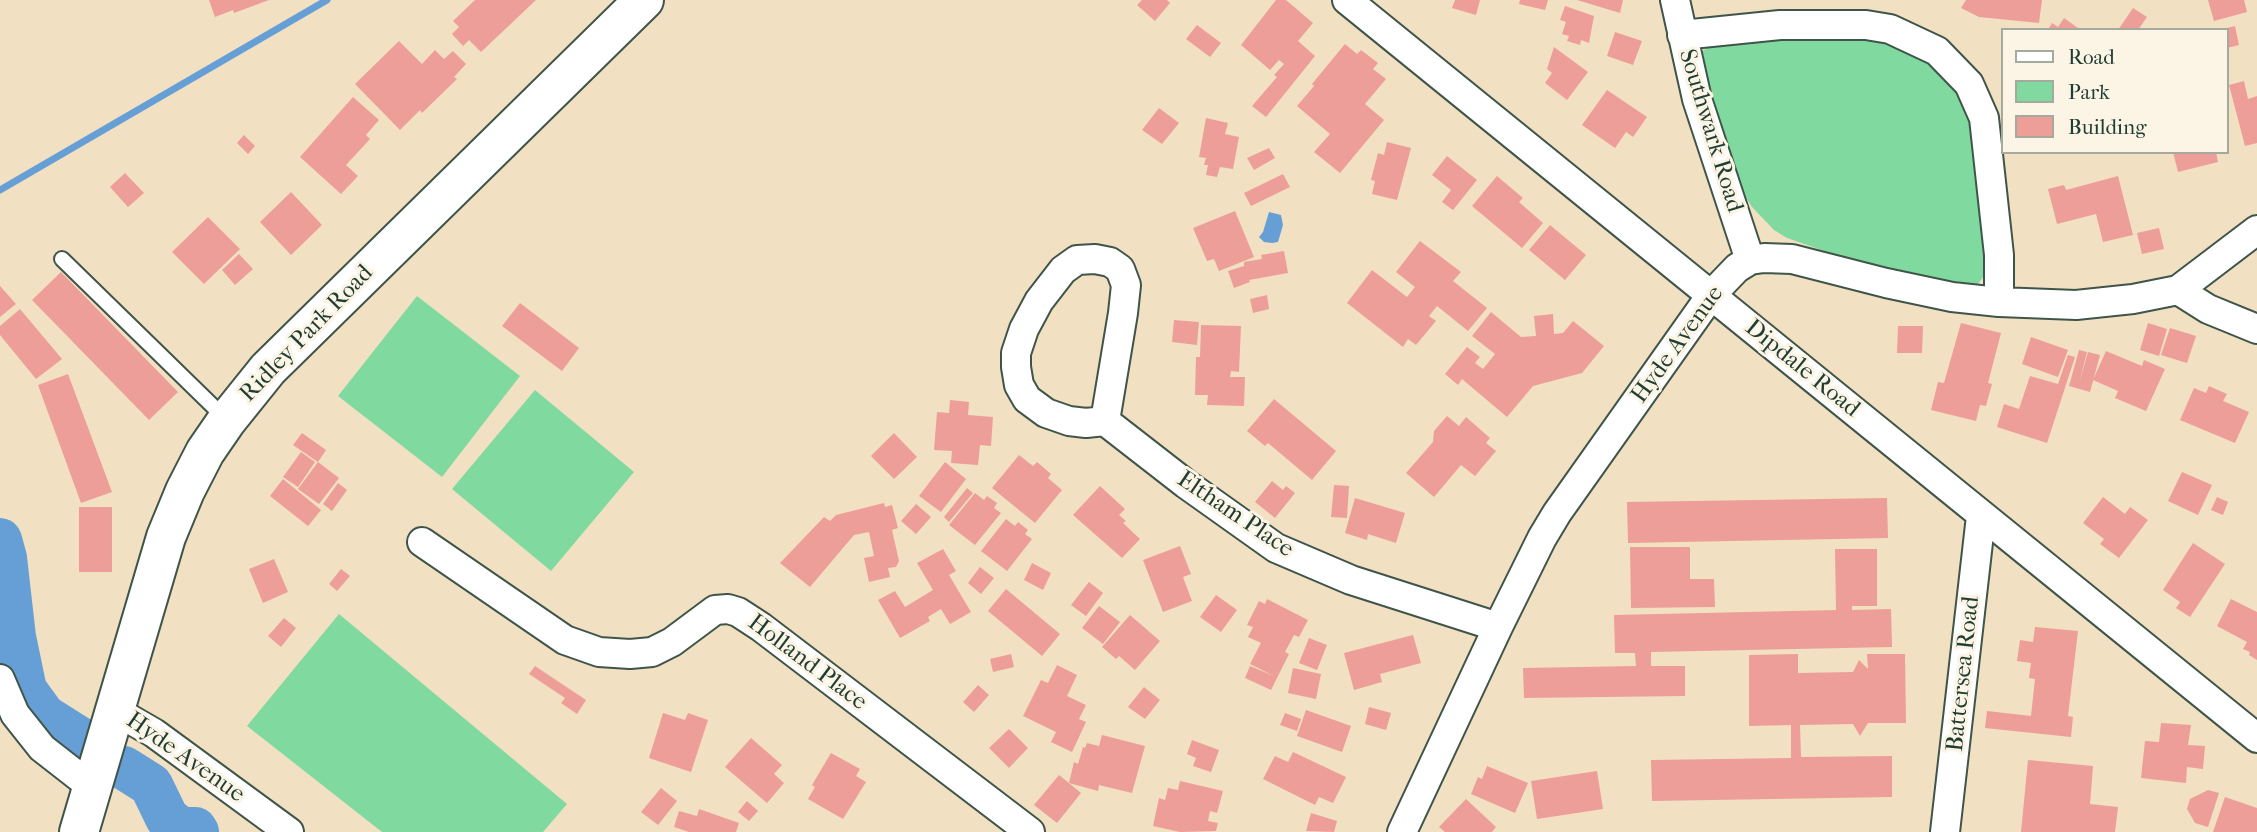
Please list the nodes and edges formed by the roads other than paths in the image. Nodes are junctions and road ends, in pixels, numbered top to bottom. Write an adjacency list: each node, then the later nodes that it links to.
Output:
1 (644, 0): 12 (street, Ridley Park Road)
2 (1347, 0): 9 (street, Dipdale Road)
3 (1675, 0): 4 (street, Southwark Road)
4 (1682, 35): 7 (street, Southwark Road); 10 (street)
5 (2257, 230): 8 (street)
6 (62, 260): 12 (lane)
7 (1750, 260): 9 (street, Hyde Avenue); 10 (street)
8 (2178, 290): 10 (street); 11 (street)
9 (1712, 294): 14 (street, Dipdale Road); 16 (street, Hyde Avenue)
10 (1999, 302)
11 (2257, 329)
12 (227, 420): 18 (street, Ridley Park Road)
13 (1105, 421): 13 (street); 16 (street, Eltham Place)
14 (1981, 516): 19 (street, Dipdale Road); 25 (street, Battersea Road)
15 (422, 542): 23 (street, Holland Place)
16 (1497, 627): 24 (street, Hyde Avenue)
17 (0, 679): 20 (street)
18 (114, 710): 20 (street, Ridley Park Road); 22 (street, Hyde Avenue)
19 (2257, 738)
20 (92, 787): 21 (street, Ridley Park Road)
21 (79, 832)
22 (289, 832)
23 (1030, 832)
24 (1402, 832)
25 (1945, 832)

